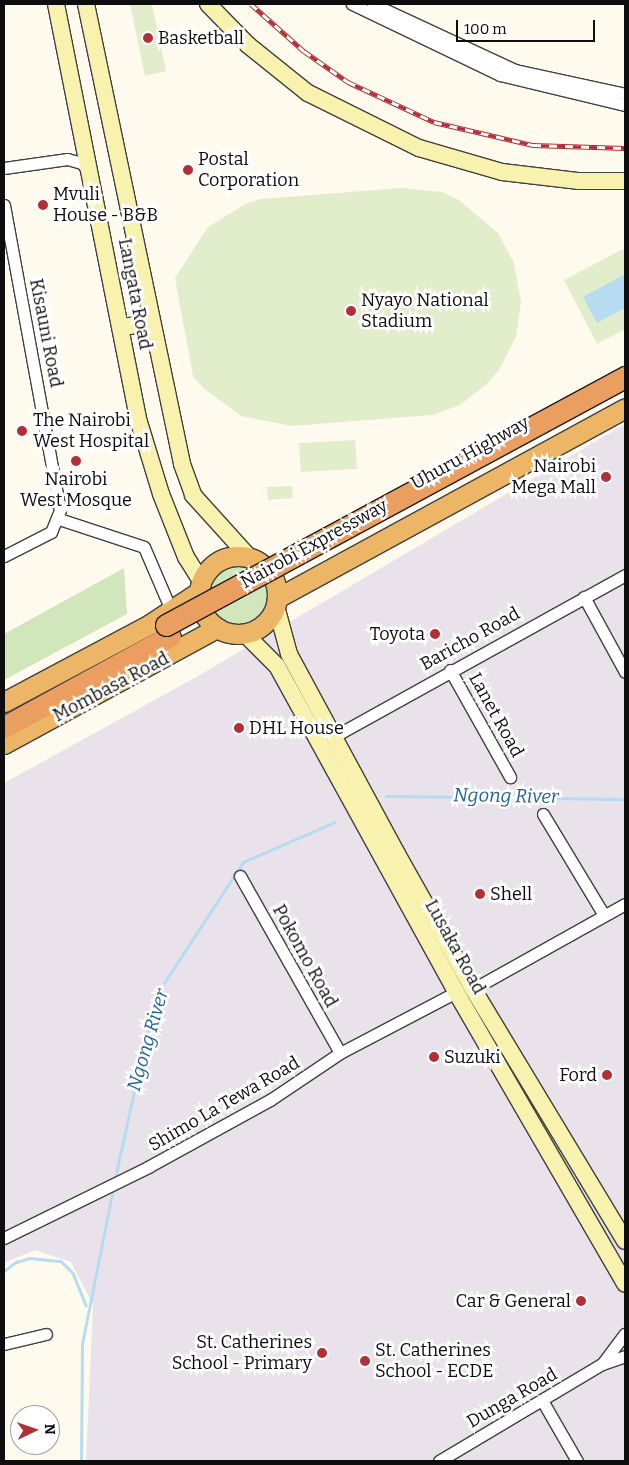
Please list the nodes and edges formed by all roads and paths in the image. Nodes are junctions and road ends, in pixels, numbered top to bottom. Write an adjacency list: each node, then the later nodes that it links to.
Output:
1 (56, 4): 11 (main road, Langata Road)
2 (86, 4): 14 (main road, Langata Road)
3 (208, 4): 12 (main road)
4 (352, 4): 6 (street)
5 (373, 4): 6 (street)
6 (443, 43): 7 (street)
7 (547, 83): 8 (street); 9 (street)
8 (625, 94)
9 (625, 105)
10 (4, 168): 11 (street)
11 (93, 181): 15 (main road, Langata Road)
12 (625, 181)
13 (4, 205): 20 (street, Kisauni Road)
14 (152, 323): 15 (main road); 22 (main road, Langata Road)
15 (121, 327): 24 (main road, Langata Road)
16 (625, 368): 22 (highway, Uhuru Highway)
17 (625, 377): 33 (highway, Nairobi Expressway, bridge)
18 (625, 392): 34 (highway, Nairobi Expressway)
19 (625, 408): 26 (highway, Uhuru Highway)
20 (59, 519): 21 (street); 27 (street)
21 (4, 556)
22 (255, 560): 24 (highway); 26 (highway)
23 (625, 575): 25 (street, Baricho Road)
24 (201, 587): 27 (highway, Mombasa Road); 28 (highway)
25 (584, 597): 30 (street, Baricho Road); 31 (street)
26 (277, 602): 29 (highway); 35 (main road, Lusaka Road)
27 (171, 610): 32 (highway, Mombasa Road)
28 (217, 628): 29 (highway); 36 (highway, Mombasa Road)
29 (245, 634): 43 (main road, Lusaka Road)
30 (450, 670): 35 (street, Baricho Road); 37 (street, Lanet Road)
31 (625, 672)
32 (4, 702)
33 (4, 714)
34 (4, 727)
35 (333, 737): 42 (main road, Lusaka Road)
36 (4, 744)
37 (510, 777)
38 (543, 814): 41 (street)
39 (240, 876): 44 (street, Pokomo Road)
40 (625, 904): 41 (street)
41 (604, 916): 42 (street)
42 (473, 989): 46 (main road, Lusaka Road)
43 (456, 992): 44 (street, Shimo La Tewa Road); 47 (main road, Lusaka Road)
44 (340, 1053): 45 (street, Shimo La Tewa Road)
45 (4, 1238)
46 (625, 1241)
47 (625, 1284)
48 (46, 1334): 50 (street)
49 (625, 1334): 52 (street, Dunga Road)
50 (4, 1344)
51 (625, 1356): 52 (street, Dunga Road)
52 (602, 1364): 53 (street, Dunga Road)
53 (543, 1402): 54 (street, Dunga Road); 55 (street)
54 (439, 1461)
55 (576, 1461)

